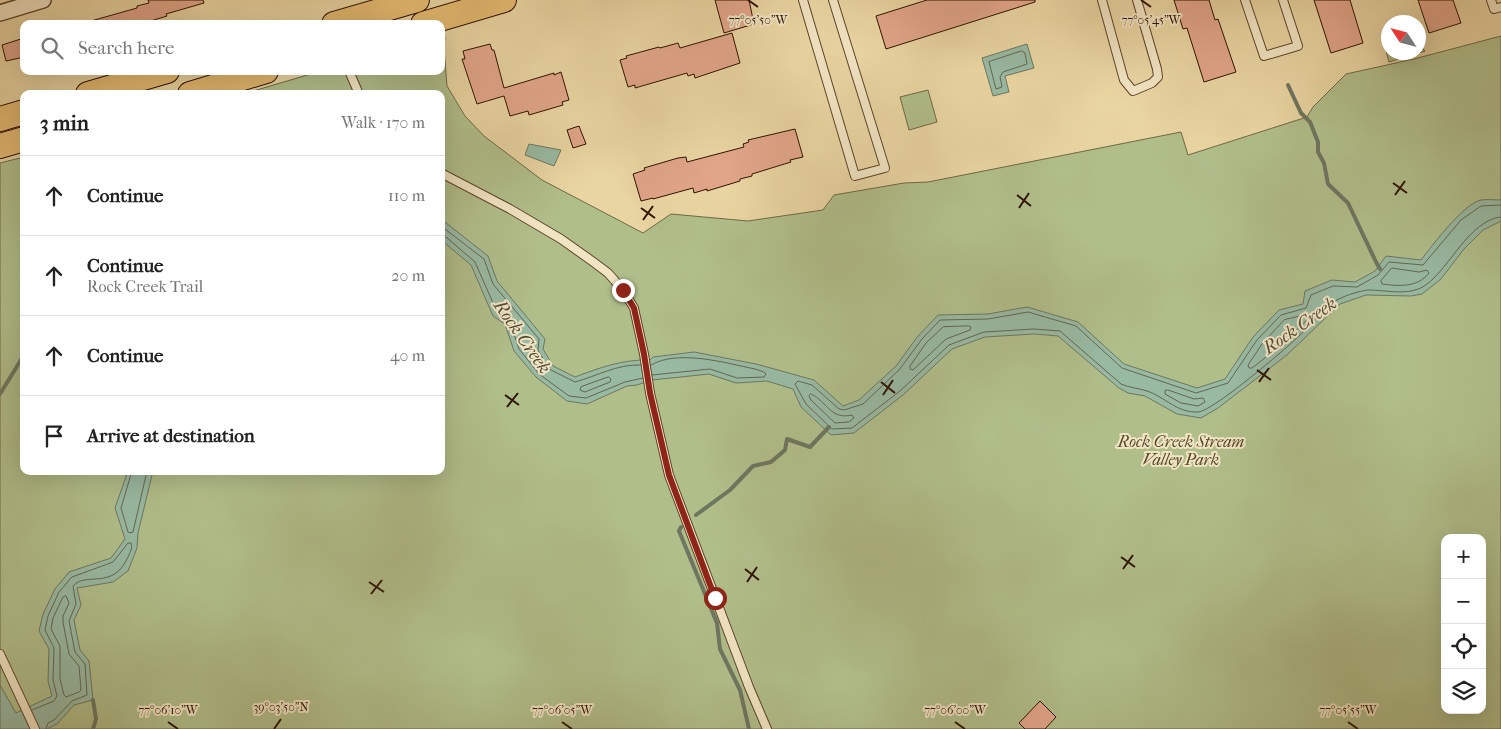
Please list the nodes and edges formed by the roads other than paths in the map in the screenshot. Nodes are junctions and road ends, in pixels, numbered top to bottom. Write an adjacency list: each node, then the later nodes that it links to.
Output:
1 (43, 0): 12 (street)
2 (417, 0): 13 (main road)
3 (504, 0): 14 (main road)
4 (803, 0): 5 (lane)
5 (833, 0)
6 (1102, 0): 7 (lane)
7 (1137, 0)
8 (1246, 0): 9 (lane)
9 (1283, 0)
10 (1491, 0): 11 (lane)
11 (1501, 7)
12 (0, 12)
13 (348, 20)
14 (436, 20)
15 (153, 75): 18 (main road)
16 (253, 75): 19 (main road)
17 (351, 75): 20 (lane)
18 (102, 90)
19 (203, 90)
20 (357, 90)
21 (20, 113): 22 (main road)
22 (0, 119)
23 (20, 140): 24 (main road)
24 (0, 146)
25 (445, 175): 28 (lane)
26 (0, 654): 27 (lane)
27 (35, 729)
28 (767, 729)

